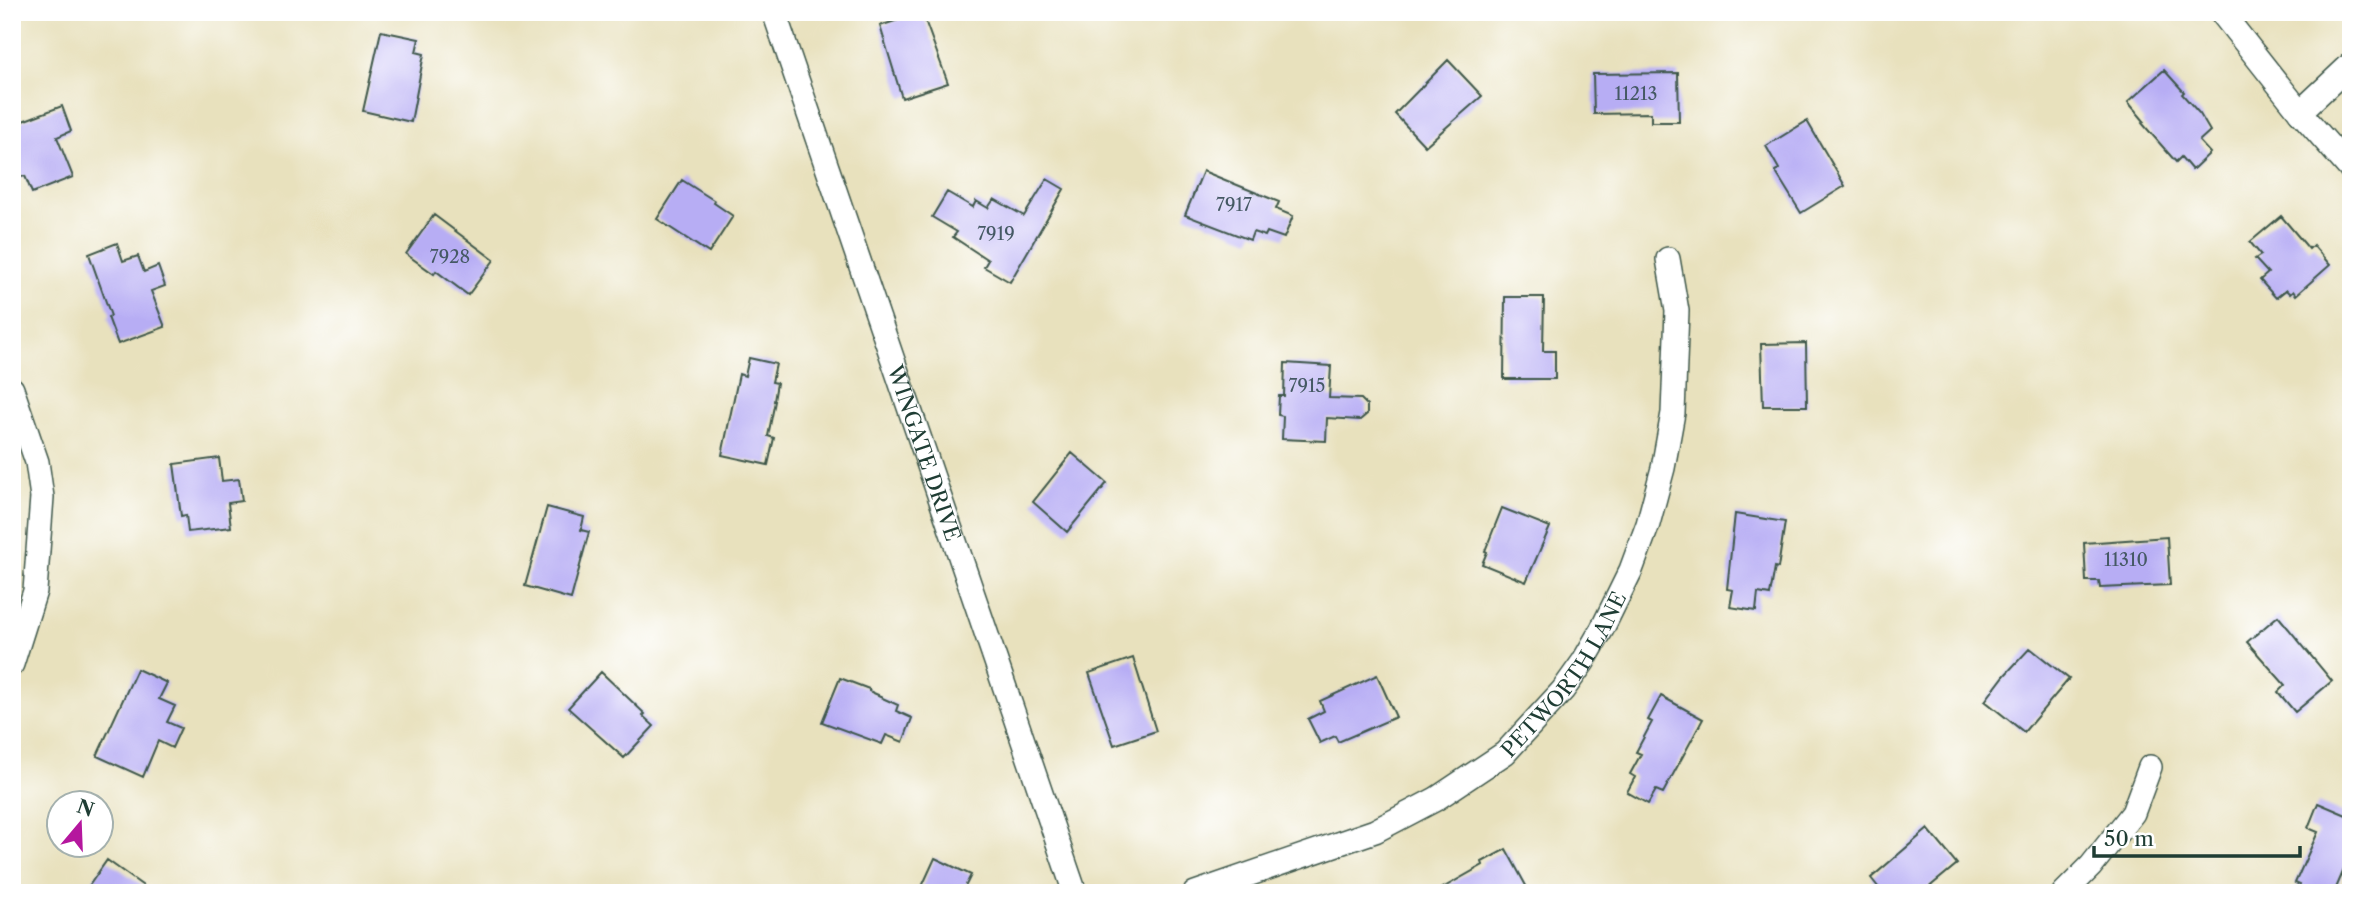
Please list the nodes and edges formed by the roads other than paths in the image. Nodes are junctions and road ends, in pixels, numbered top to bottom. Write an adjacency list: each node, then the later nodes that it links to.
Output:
1 (774, 12): 10 (street, WINGATE DRIVE)
2 (2221, 12): 4 (street)
3 (2351, 64): 4 (street)
4 (2300, 112): 5 (street)
5 (2351, 170)
6 (1668, 259): 11 (street, PETWORTH LANE)
7 (12, 389): 8 (street)
8 (12, 664)
9 (2150, 767): 12 (street)
10 (1075, 893)
11 (1195, 893)
12 (2064, 893)

